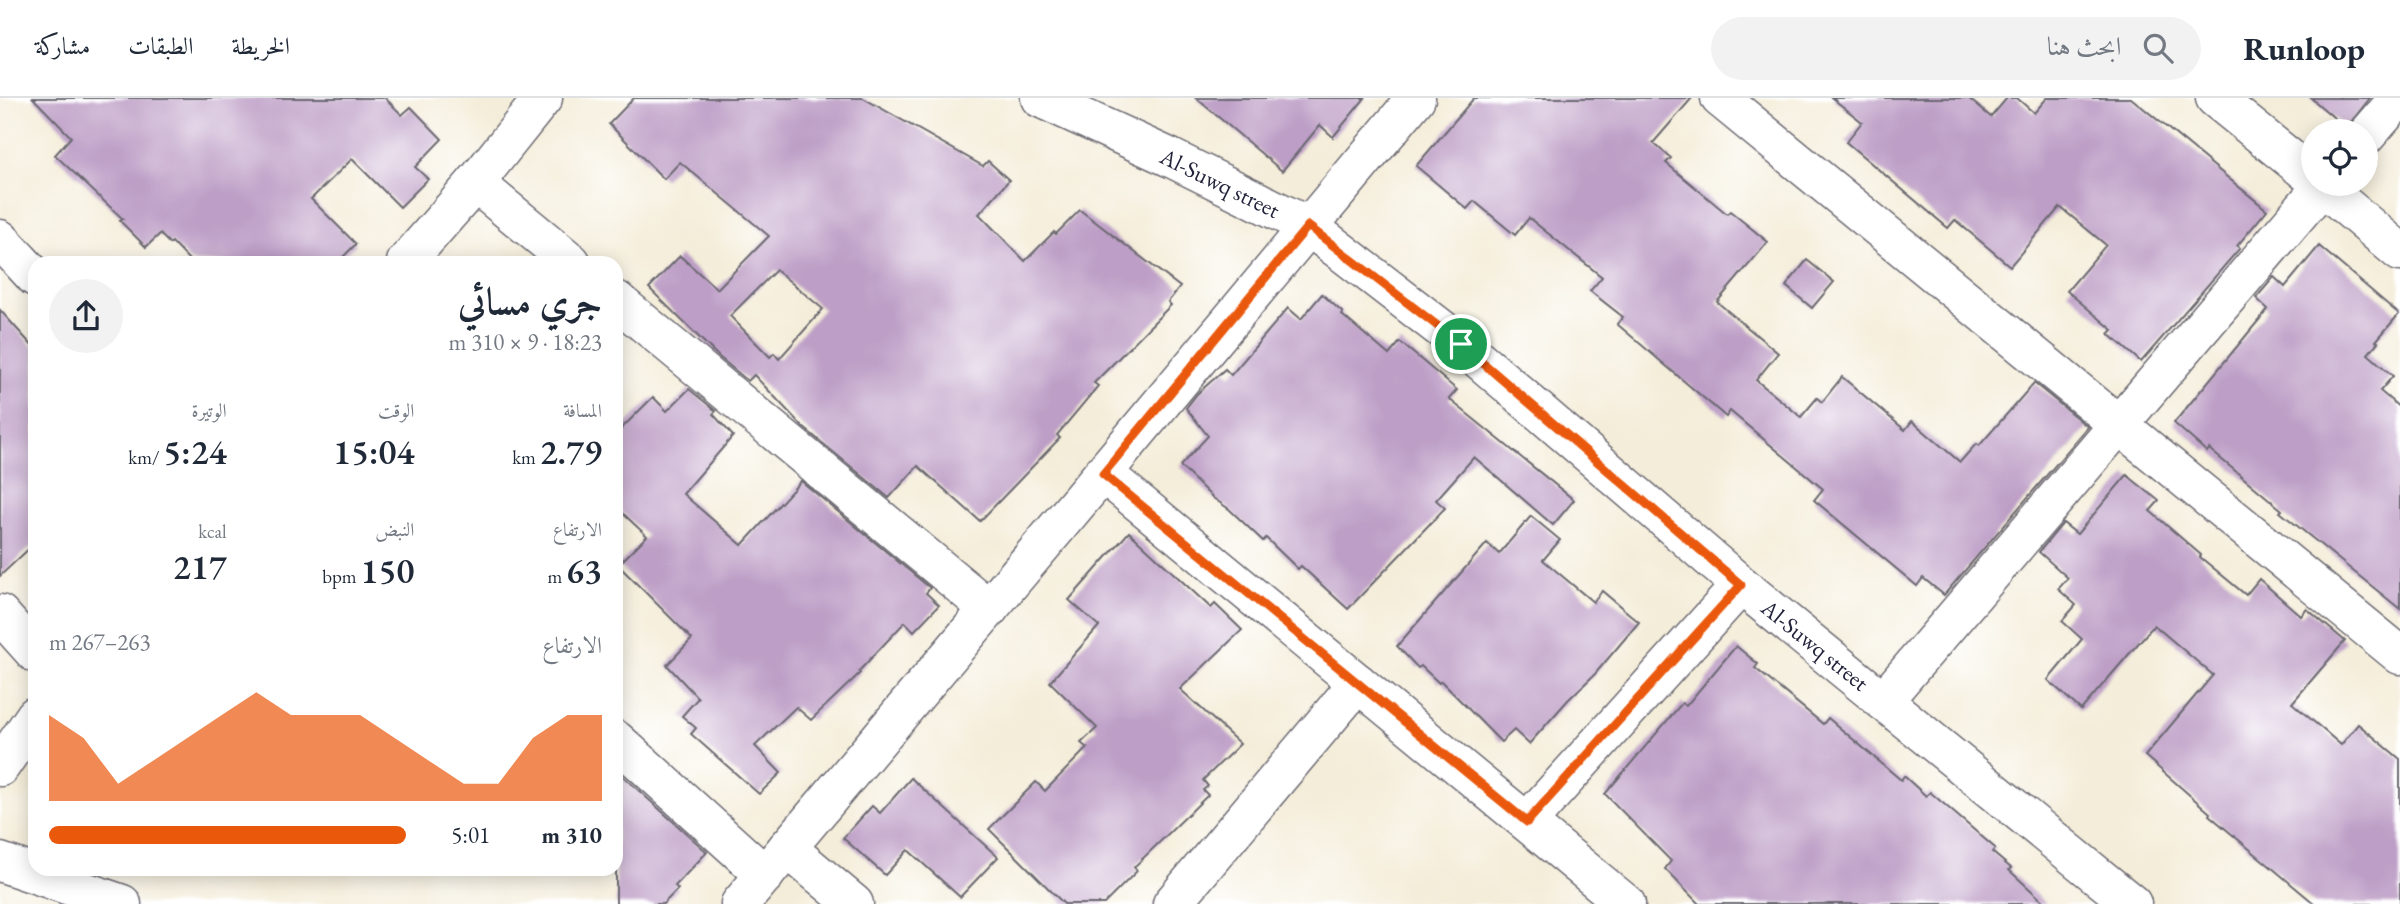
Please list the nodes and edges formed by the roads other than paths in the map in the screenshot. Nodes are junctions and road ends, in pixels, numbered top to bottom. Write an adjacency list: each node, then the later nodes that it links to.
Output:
1 (542, 98): 9 (street)
2 (1040, 98): 12 (street, Al-Suwq street)
3 (1416, 98): 12 (street)
4 (1720, 98): 19 (street)
5 (2215, 98): 8 (street)
6 (2399, 98): 7 (street)
7 (2378, 122)
8 (2301, 168)
9 (475, 183): 15 (street); 16 (street)
10 (2309, 196): 19 (street)
11 (2335, 196): 14 (street)
12 (1308, 226): 20 (street); 21 (street, Al-Suwq street)
13 (0, 239): 17 (street)
14 (2400, 252)
15 (411, 256)
16 (564, 256)
17 (28, 269)
18 (623, 306): 22 (street)
19 (2117, 425): 25 (street); 27 (street)
20 (1103, 474): 22 (street); 26 (street)
21 (1741, 585): 27 (street, Al-Suwq street); 31 (street)
22 (989, 609): 32 (street)
23 (0, 614): 24 (street)
24 (28, 645)
25 (2400, 655)
26 (1358, 682): 31 (street); 39 (street)
27 (1883, 701): 41 (street, Al-Suwq street)
28 (28, 726): 30 (street)
29 (623, 745): 32 (street)
30 (0, 767)
31 (1527, 822): 40 (street)
32 (776, 861): 37 (street); 38 (street)
33 (0, 862): 34 (street)
34 (28, 872)
35 (40, 876): 36 (street)
36 (121, 904)
37 (740, 904)
38 (855, 904)
39 (1172, 904)
40 (1626, 904)
41 (2132, 904)

